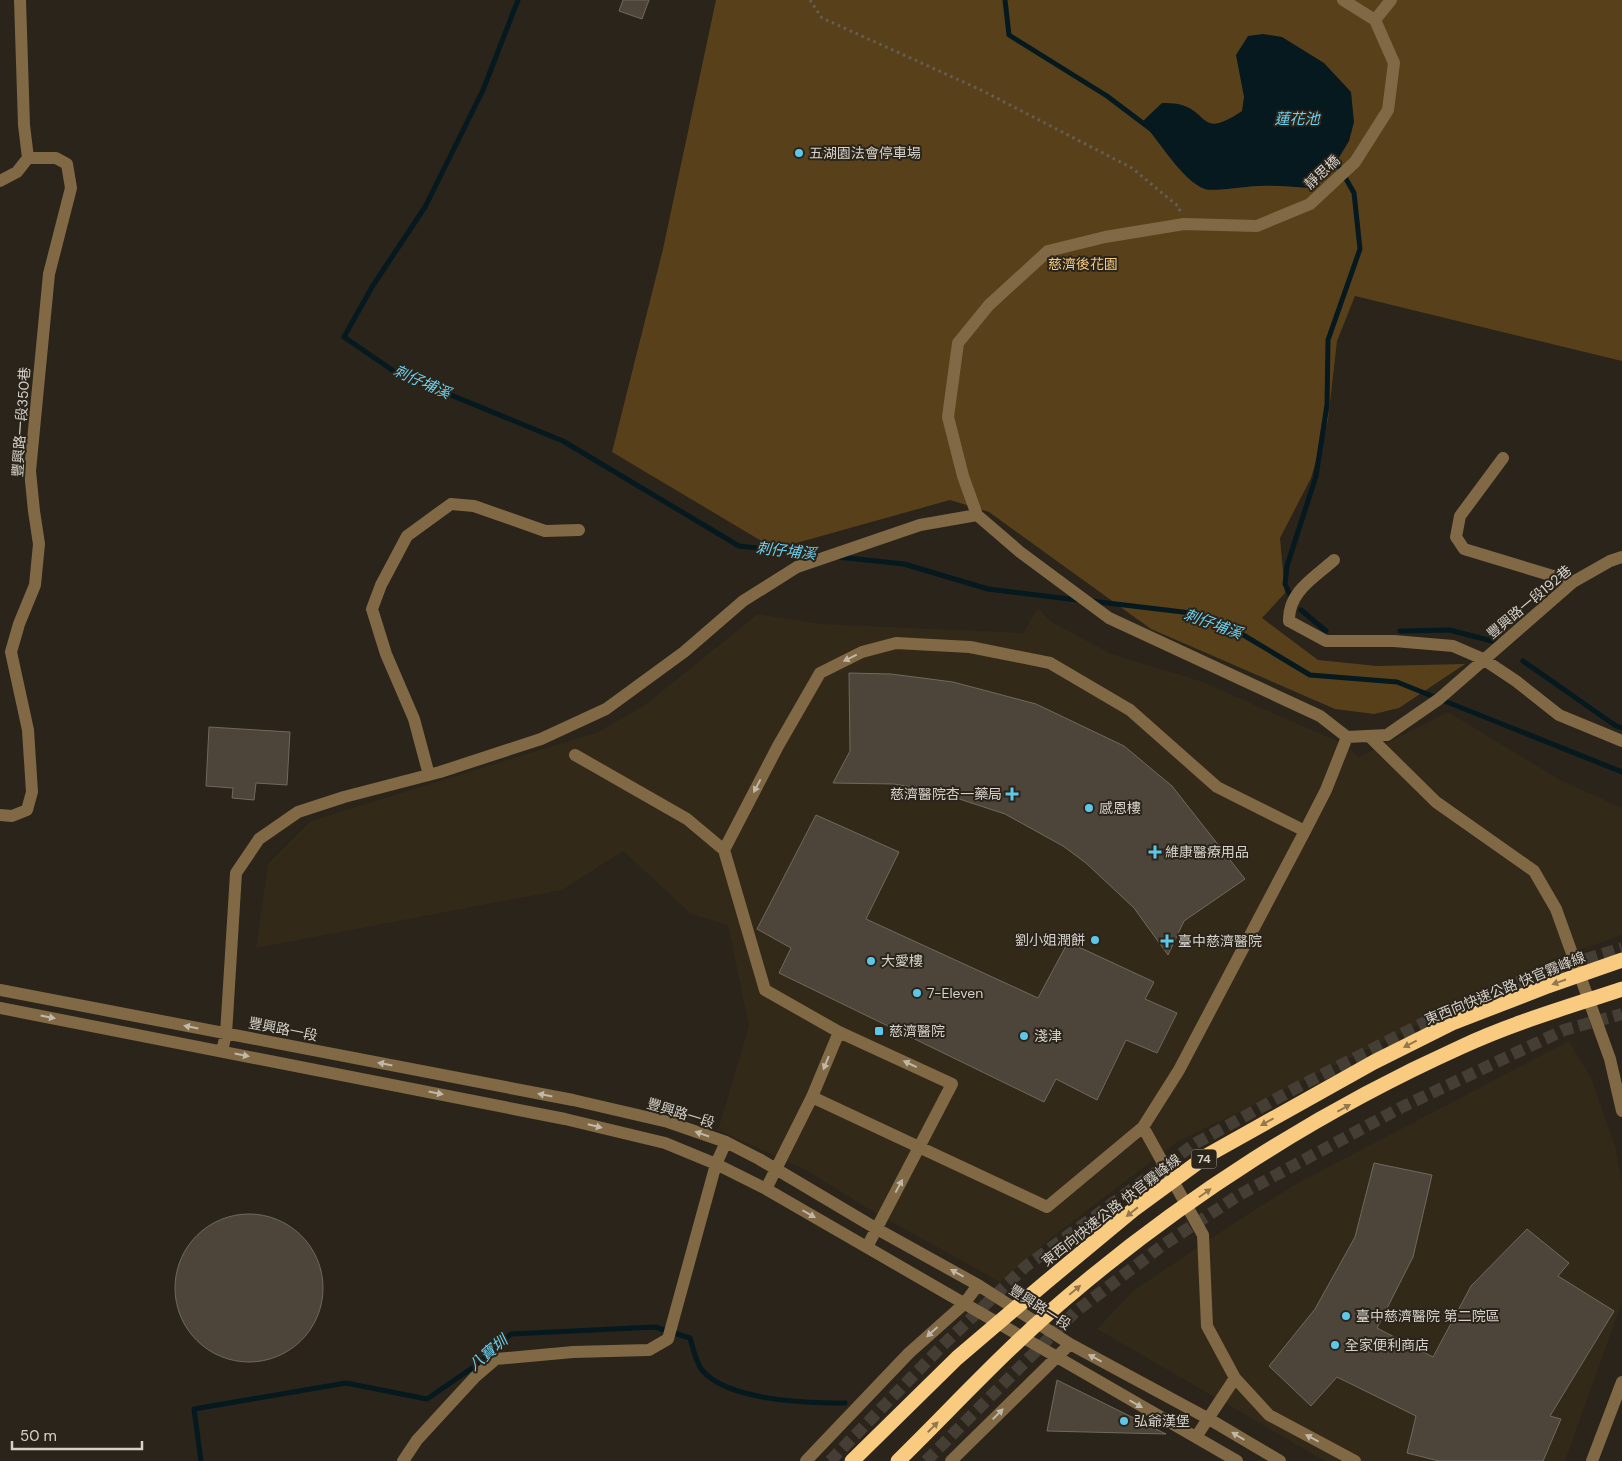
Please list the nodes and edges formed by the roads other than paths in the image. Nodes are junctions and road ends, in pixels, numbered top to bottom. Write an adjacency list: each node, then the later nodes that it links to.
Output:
1 (20, 0): 5 (street)
2 (1343, 0): 4 (street)
3 (1391, 0): 4 (street)
4 (1375, 20): 8 (street, 靜思橋)
5 (28, 158): 6 (street); 19 (street, 豐興路一段350巷)
6 (0, 181)
7 (1503, 458): 12 (street)
8 (977, 515): 15 (street); 18 (street)
9 (580, 530): 18 (street)
10 (1622, 556): 12 (street, 豐興路一段192巷)
11 (1334, 560): 13 (street)
12 (1573, 582): 13 (street, 豐興路一段192巷)
13 (1483, 659): 14 (street, 豐興路一段192巷); 16 (street)
14 (1369, 736): 15 (street, 豐興路一段192巷); 30 (street)
15 (1347, 737): 20 (street)
16 (1622, 741)
17 (575, 755): 21 (street)
18 (428, 775): 27 (street)
19 (0, 816)
20 (1305, 831): 21 (street, one-way to 21); 31 (street)
21 (724, 850): 26 (street)
22 (1622, 960): 49 (highway, 東西向快速公路 快官霧峰線 / 74, one-way to 49, bridge)
23 (1622, 989): 50 (highway, 74, one-way to 23, bridge)
24 (0, 990): 27 (street, 豐興路一段, one-way to 24)
25 (0, 1008): 28 (street, one-way to 28)
26 (839, 1032): 29 (street, one-way to 29); 33 (street, one-way to 26)
27 (226, 1034): 28 (street); 32 (street, 豐興路一段, one-way to 27)
28 (222, 1051): 34 (street, one-way to 34)
29 (812, 1097): 33 (street); 35 (street)
30 (1622, 1111)
31 (1143, 1127): 33 (street); 43 (street)
32 (726, 1142): 34 (street); 35 (street, 豐興路一段)
33 (919, 1148): 37 (street, one-way to 33)
34 (716, 1164): 36 (street); 47 (street)
35 (777, 1171): 36 (street); 37 (street, 豐興路一段)
36 (766, 1189): 38 (street, one-way to 38)
37 (877, 1229): 38 (street); 39 (street, 豐興路一段, one-way to 37)
38 (867, 1247): 40 (street)
39 (978, 1285): 40 (street); 41 (street, 豐興路一段)
40 (964, 1304): 42 (street); 48 (street, one-way to 48)
41 (1070, 1344): 42 (street); 45 (street, 豐興路一段, one-way to 41)
42 (1056, 1358): 46 (street, one-way to 46); 51 (street, one-way to 42)
43 (1235, 1378): 45 (street); 54 (street, one-way to 43)
44 (1622, 1382): 55 (street)
45 (1209, 1419): 46 (street); 53 (street, 豐興路一段, one-way to 45)
46 (1196, 1438): 52 (street)
47 (403, 1461)
48 (806, 1461)
49 (852, 1461)
50 (898, 1461)
51 (951, 1461)
52 (1237, 1461)
53 (1280, 1461)
54 (1355, 1461)
55 (1592, 1461)

